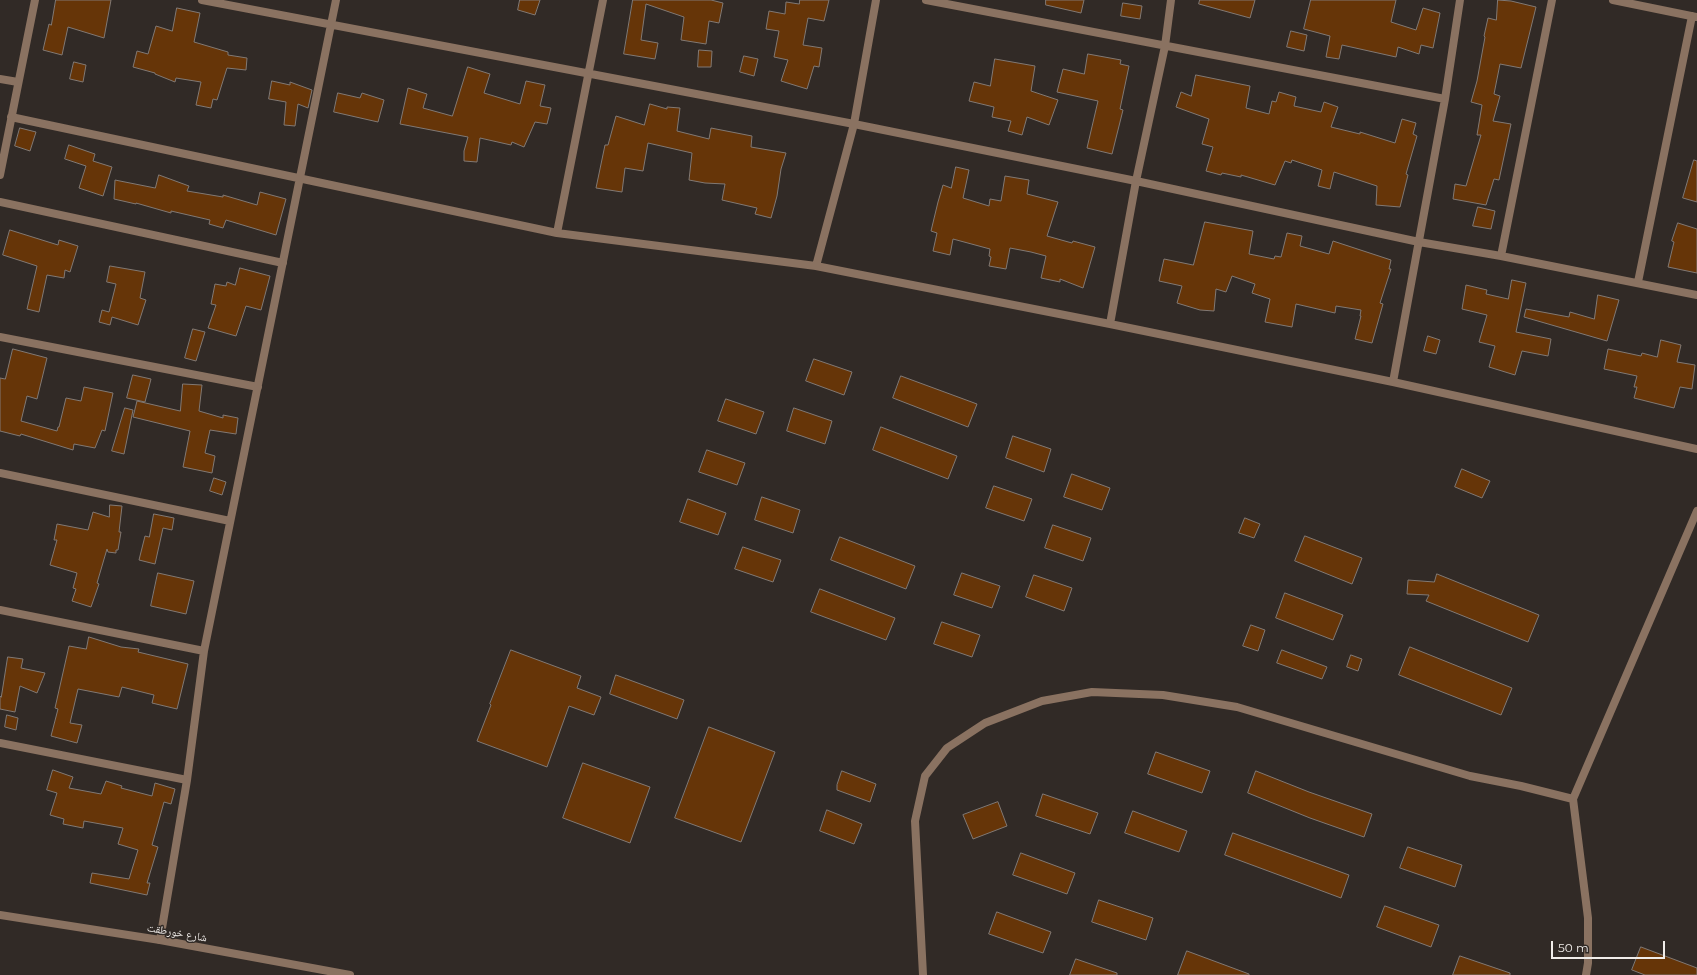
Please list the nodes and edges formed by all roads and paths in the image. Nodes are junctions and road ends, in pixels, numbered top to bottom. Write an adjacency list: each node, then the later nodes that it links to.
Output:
1 (35, 0): 16 (street)
2 (202, 0): 12 (street)
3 (336, 0): 12 (street)
4 (602, 0): 14 (street)
5 (876, 0): 19 (street)
6 (926, 0): 13 (street)
7 (1171, 0): 13 (street)
8 (1460, 0): 17 (street)
9 (1552, 0): 26 (street)
10 (1613, 0): 11 (street)
11 (1694, 17): 29 (street)
12 (331, 24): 14 (street); 21 (street)
13 (1165, 46): 17 (street); 22 (street)
14 (589, 73): 19 (street); 24 (street)
15 (0, 79): 16 (street)
16 (18, 82): 18 (street)
17 (1445, 99): 25 (street)
18 (11, 117): 20 (street); 21 (street)
19 (854, 124): 22 (street); 28 (street)
20 (0, 175)
21 (300, 178): 24 (street); 27 (street)
22 (1136, 181): 25 (street); 31 (street)
23 (0, 202): 27 (street)
24 (557, 232): 28 (street)
25 (1419, 242): 26 (street); 33 (street)
26 (1501, 256): 29 (street)
27 (283, 263): 34 (street)
28 (816, 266): 31 (street)
29 (1638, 282): 30 (street)
30 (1697, 295)
31 (1110, 324): 33 (street)
32 (0, 337): 34 (street)
33 (1393, 382): 35 (street)
34 (258, 388): 38 (street)
35 (1697, 448)
36 (0, 473): 38 (street)
37 (1697, 511): 43 (street)
38 (230, 521): 40 (street)
39 (0, 610): 40 (street)
40 (204, 651): 42 (street)
41 (0, 743): 42 (street)
42 (187, 780): 45 (street)
43 (1572, 799): 47 (street); 48 (street)
44 (0, 915): 45 (street, شارع خورطقت)
45 (160, 940): 46 (street, شارع خورطقت)
46 (350, 975)
47 (923, 975)
48 (1586, 975)

